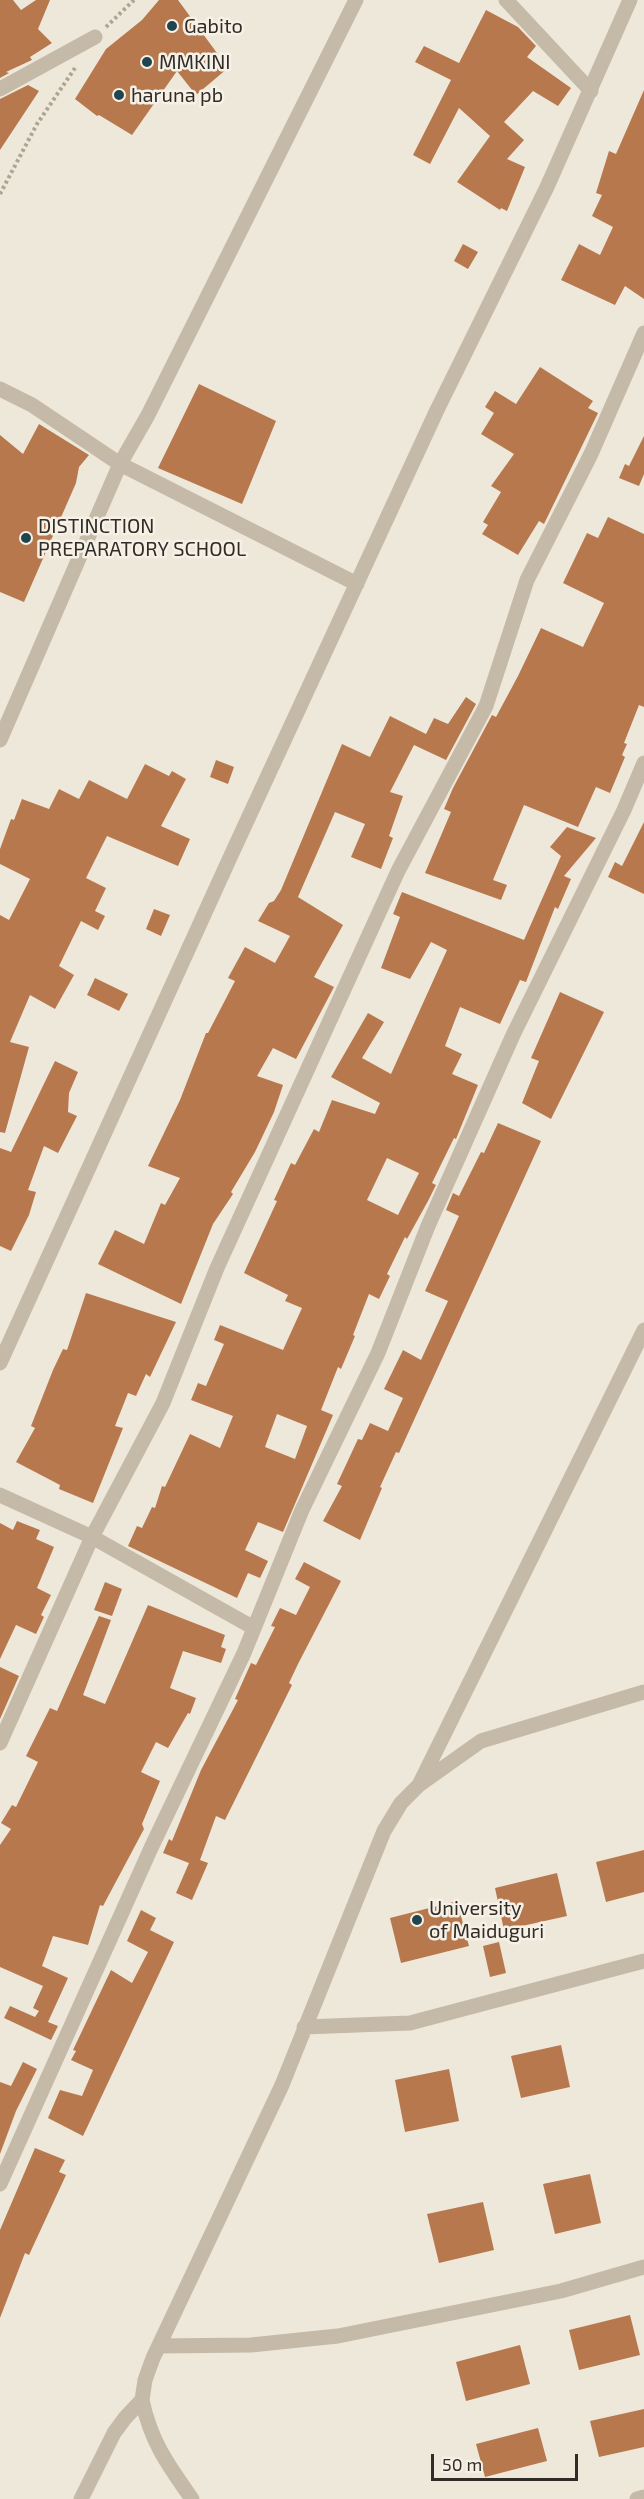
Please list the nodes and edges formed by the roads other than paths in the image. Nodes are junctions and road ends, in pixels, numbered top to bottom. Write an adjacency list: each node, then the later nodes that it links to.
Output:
1 (356, 0): 9 (street)
2 (506, 0): 6 (street)
3 (630, 0): 6 (street)
4 (95, 37): 5 (street)
5 (0, 89)
6 (591, 91): 10 (street)
7 (644, 333): 16 (street)
8 (0, 389): 9 (street)
9 (120, 464): 10 (street); 11 (street)
10 (357, 584): 14 (street)
11 (0, 740)
12 (644, 763): 17 (street)
13 (644, 1330): 20 (street)
14 (0, 1363)
15 (0, 1495): 16 (street)
16 (92, 1537): 17 (street); 19 (street)
17 (254, 1628): 23 (street)
18 (644, 1692): 20 (street)
19 (0, 1743)
20 (419, 1785): 22 (street)
21 (644, 1961): 22 (street)
22 (304, 2027): 25 (street)
23 (0, 2184)
24 (644, 2267): 25 (street)
25 (159, 2346): 26 (street)
26 (142, 2400): 28 (street); 29 (street)
27 (644, 2497): 30 (street)
28 (81, 2499)
29 (192, 2499)
30 (637, 2499)

